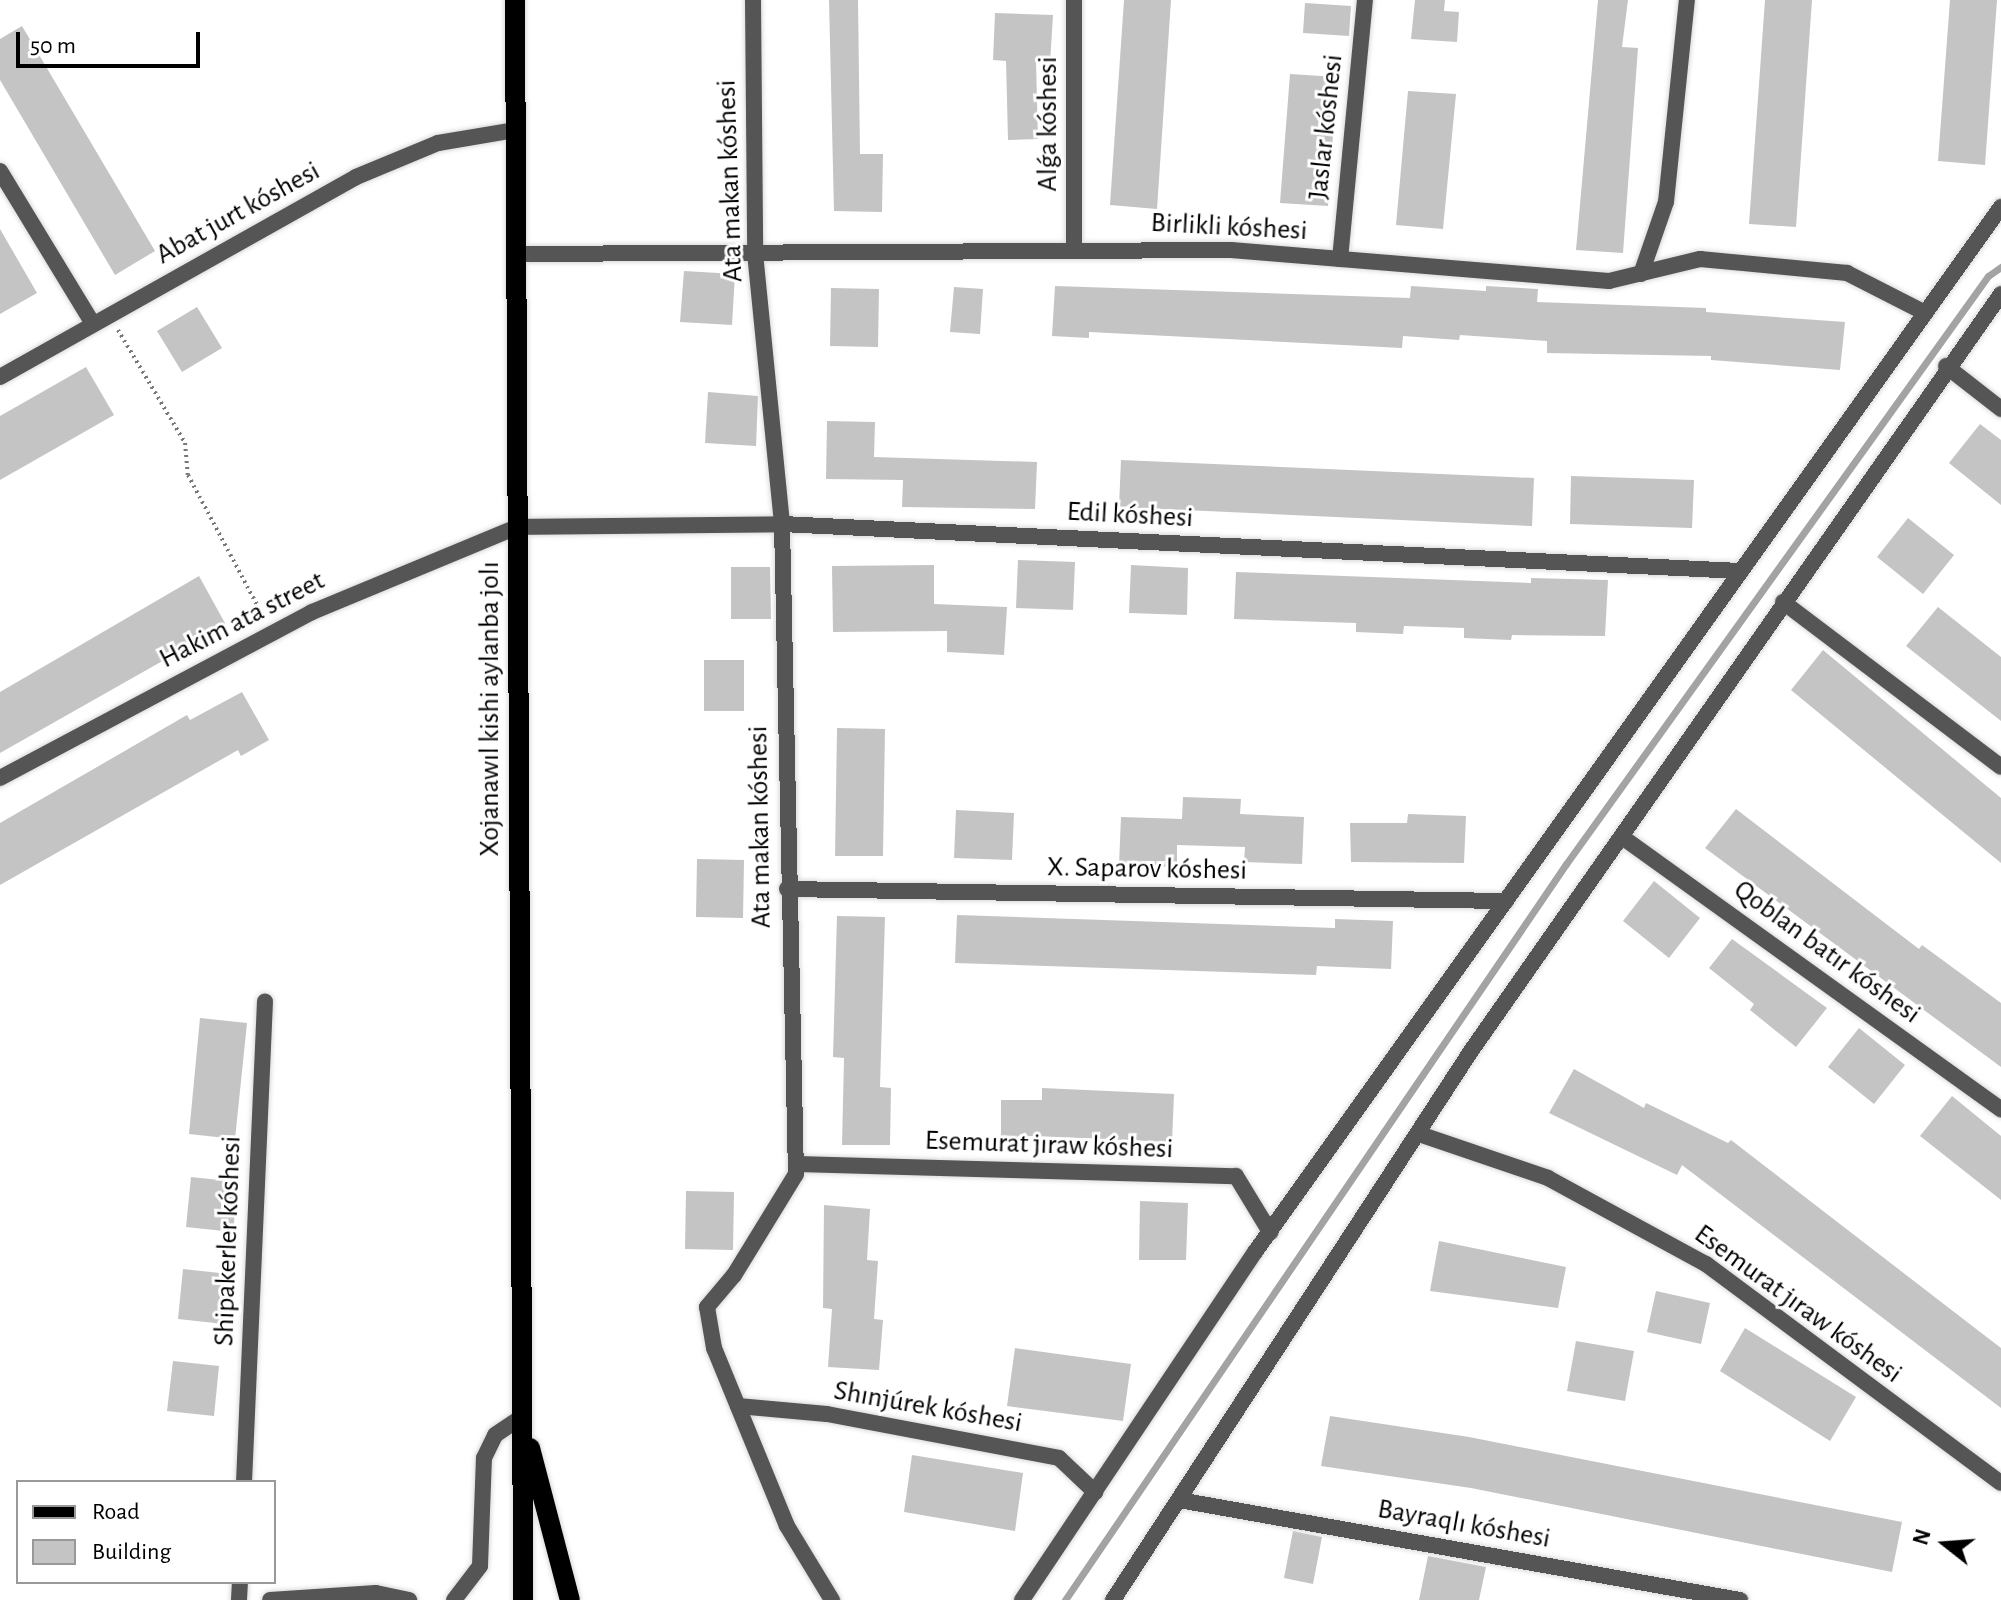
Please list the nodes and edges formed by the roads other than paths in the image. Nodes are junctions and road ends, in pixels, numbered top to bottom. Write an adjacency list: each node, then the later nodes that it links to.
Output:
1 (515, 0): 6 (main road, Xojanawıl kishi aylanba jolı)
2 (753, 0): 10 (street, Ata makan kóshesi)
3 (1074, 0): 9 (street, Alǵa kóshesi)
4 (1365, 0): 12 (street, Jaslar kóshesi)
5 (1687, 0): 13 (street)
6 (516, 130): 11 (main road, Xojanawıl kishi aylanba jolı); 16 (street, Abat jurt kóshesi)
7 (0, 171): 16 (street)
8 (2001, 206): 15 (street)
9 (1074, 247): 10 (street, Birlikli kóshesi); 12 (street, Birlikli kóshesi)
10 (755, 253): 11 (street, Birlikli kóshesi); 20 (street, Ata makan kóshesi)
11 (516, 254): 21 (main road, Xojanawıl kishi aylanba jolı)
12 (1340, 259): 13 (street, Birlikli kóshesi)
13 (1641, 274): 15 (street, Birlikli kóshesi)
14 (2001, 294): 17 (street)
15 (1925, 313): 22 (street)
16 (93, 324): 18 (street, Abat jurt kóshesi)
17 (1946, 366): 19 (street); 23 (street)
18 (0, 377)
19 (2001, 409)
20 (782, 524): 21 (street, Edil kóshesi); 22 (street, Edil kóshesi); 27 (street, Ata makan kóshesi)
21 (517, 527): 25 (street, Hakim ata street); 35 (main road, Xojanawıl kishi aylanba jolı)
22 (1741, 571): 28 (street)
23 (1783, 602): 24 (street); 26 (street)
24 (2001, 767)
25 (0, 778)
26 (1622, 837): 30 (street, Qoblan batır kóshesi); 31 (street)
27 (787, 889): 28 (street, X. Saparov kóshesi); 32 (street, Ata makan kóshesi)
28 (1506, 901): 33 (street)
29 (265, 1001): 36 (street, Shipakerler kóshesi)
30 (2001, 1109)
31 (1419, 1134): 37 (street, Esemurat jıraw kóshesi); 39 (street)
32 (796, 1164): 33 (street, Esemurat jıraw kóshesi); 34 (street, Ata makan kóshesi)
33 (1270, 1232): 38 (street)
34 (738, 1406): 38 (street, Shınjúrek kóshesi); 45 (street, Ata makan kóshesi)
35 (522, 1417): 42 (street); 43 (main road, Xojanawıl kishi aylanba jolı); 44 (main road, Xojanawıl kishi aylanba jolı)
36 (244, 1480)
37 (2001, 1483)
38 (1095, 1492): 46 (street)
39 (1179, 1500): 47 (street); 48 (street, Bayraqlı kóshesi)
40 (270, 1600): 41 (street)
41 (409, 1600)
42 (454, 1600)
43 (523, 1600)
44 (570, 1600)
45 (832, 1600)
46 (1022, 1600)
47 (1113, 1600)
48 (1740, 1600)

